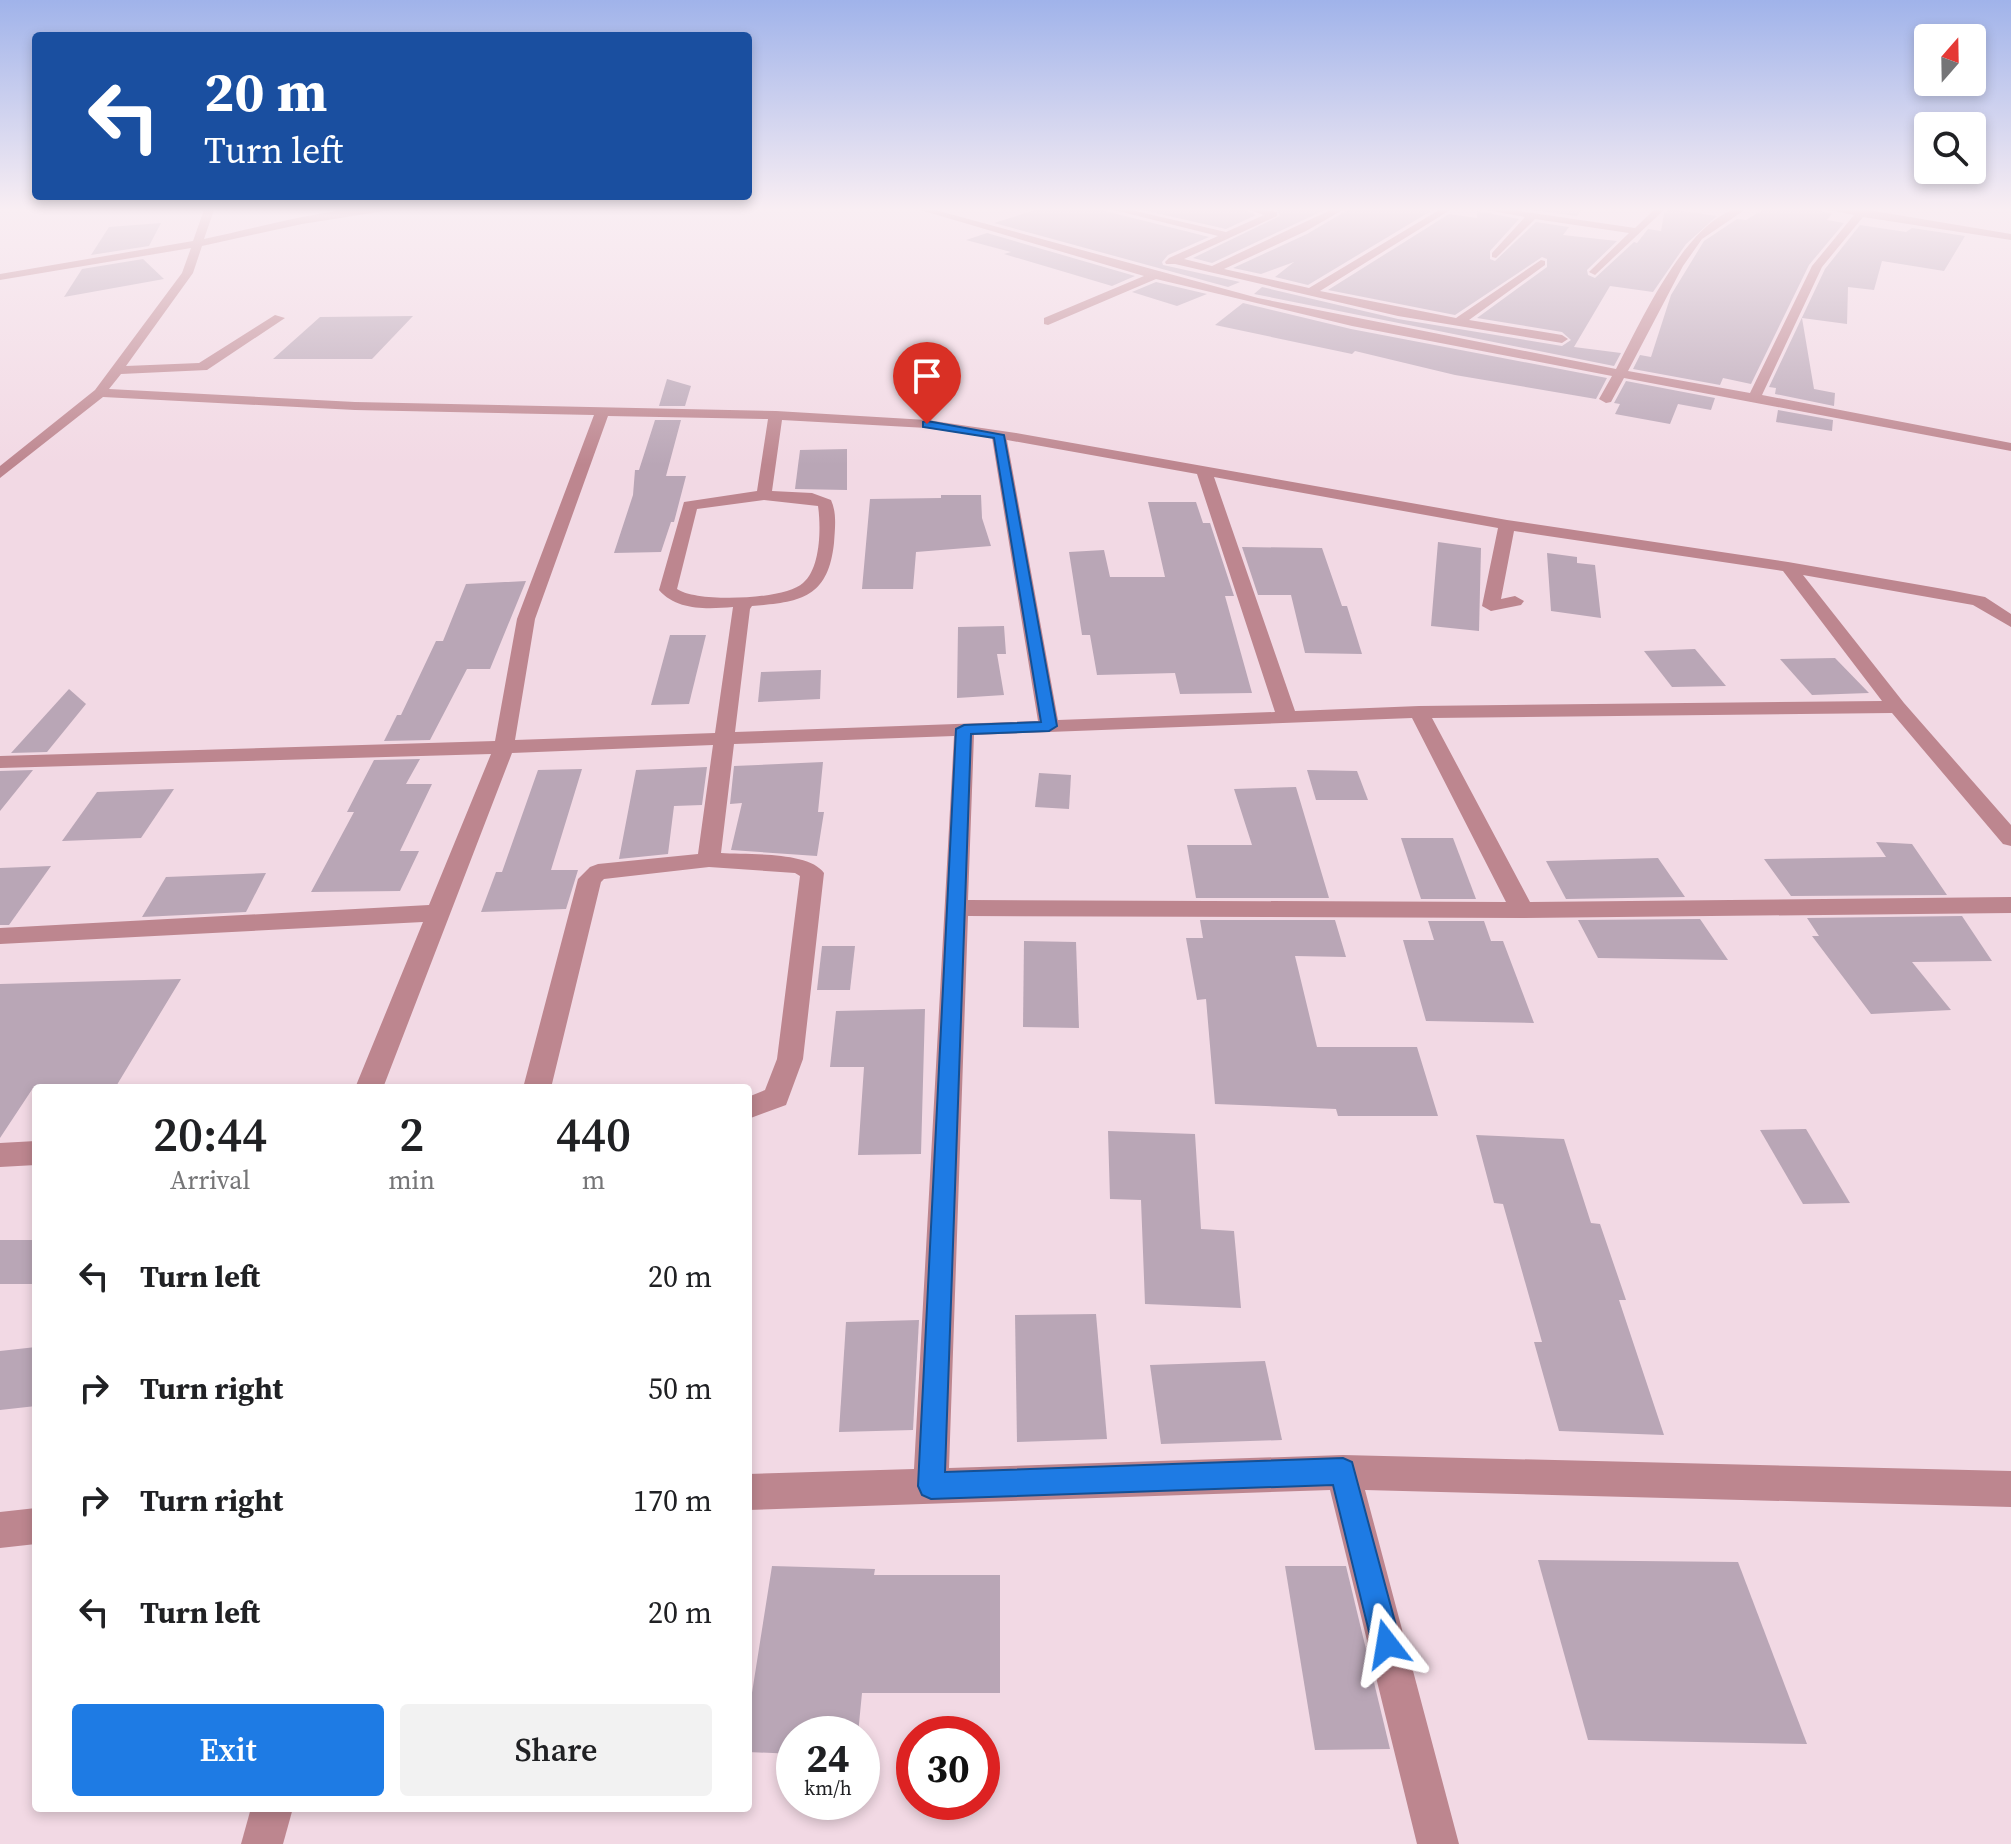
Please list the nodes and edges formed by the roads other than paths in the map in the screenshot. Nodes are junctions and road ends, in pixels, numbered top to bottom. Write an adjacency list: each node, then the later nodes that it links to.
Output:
1 (173, 293): 12 (street)
2 (1108, 293): 9 (street)
3 (1232, 293): 13 (street)
4 (1315, 293): 10 (street)
5 (1499, 293): 10 (street)
6 (1664, 293): 13 (street)
7 (1804, 293): 15 (street)
8 (279, 318): 12 (street)
9 (1048, 321)
10 (1458, 322): 11 (street)
11 (1562, 339)
12 (117, 370): 14 (street)
13 (1621, 373): 15 (street); 16 (street)
14 (100, 393): 17 (street); 22 (street)
15 (1755, 396): 20 (street)
16 (1606, 399)
17 (603, 410): 18 (street); 35 (street)
18 (776, 415): 19 (street); 23 (street)
19 (999, 435): 21 (street); 32 (street)
20 (2011, 447)
21 (1204, 471): 24 (street); 31 (street)
22 (0, 473)
23 (764, 495): 26 (street); 26 (street)
24 (1507, 525): 25 (street); 27 (street)
25 (1788, 567): 28 (street); 29 (street)
26 (746, 601): 34 (street)
27 (1515, 601)
28 (2011, 622)
29 (1897, 707): 30 (street); 37 (street)
30 (1419, 712): 31 (street); 41 (street)
31 (1287, 717): 32 (street)
32 (1049, 726): 33 (street)
33 (964, 729): 34 (street); 40 (street)
34 (727, 738): 35 (street); 38 (street)
35 (504, 747): 36 (street); 42 (street)
36 (0, 762)
37 (2011, 839)
38 (709, 860): 45 (street); 46 (street)
39 (2011, 905): 41 (street)
40 (956, 908): 41 (street); 50 (street)
41 (1522, 910)
42 (438, 913): 43 (street); 44 (street)
43 (0, 936)
44 (371, 1084)
45 (538, 1084)
46 (752, 1106)
47 (32, 1153): 48 (street)
48 (0, 1155)
49 (1343, 1472): 50 (street); 51 (street); 57 (street)
50 (931, 1486): 52 (street)
51 (2011, 1489)
52 (752, 1492)
53 (32, 1526): 54 (street)
54 (0, 1530)
55 (271, 1812): 56 (street)
56 (262, 1844)
57 (1438, 1844)

